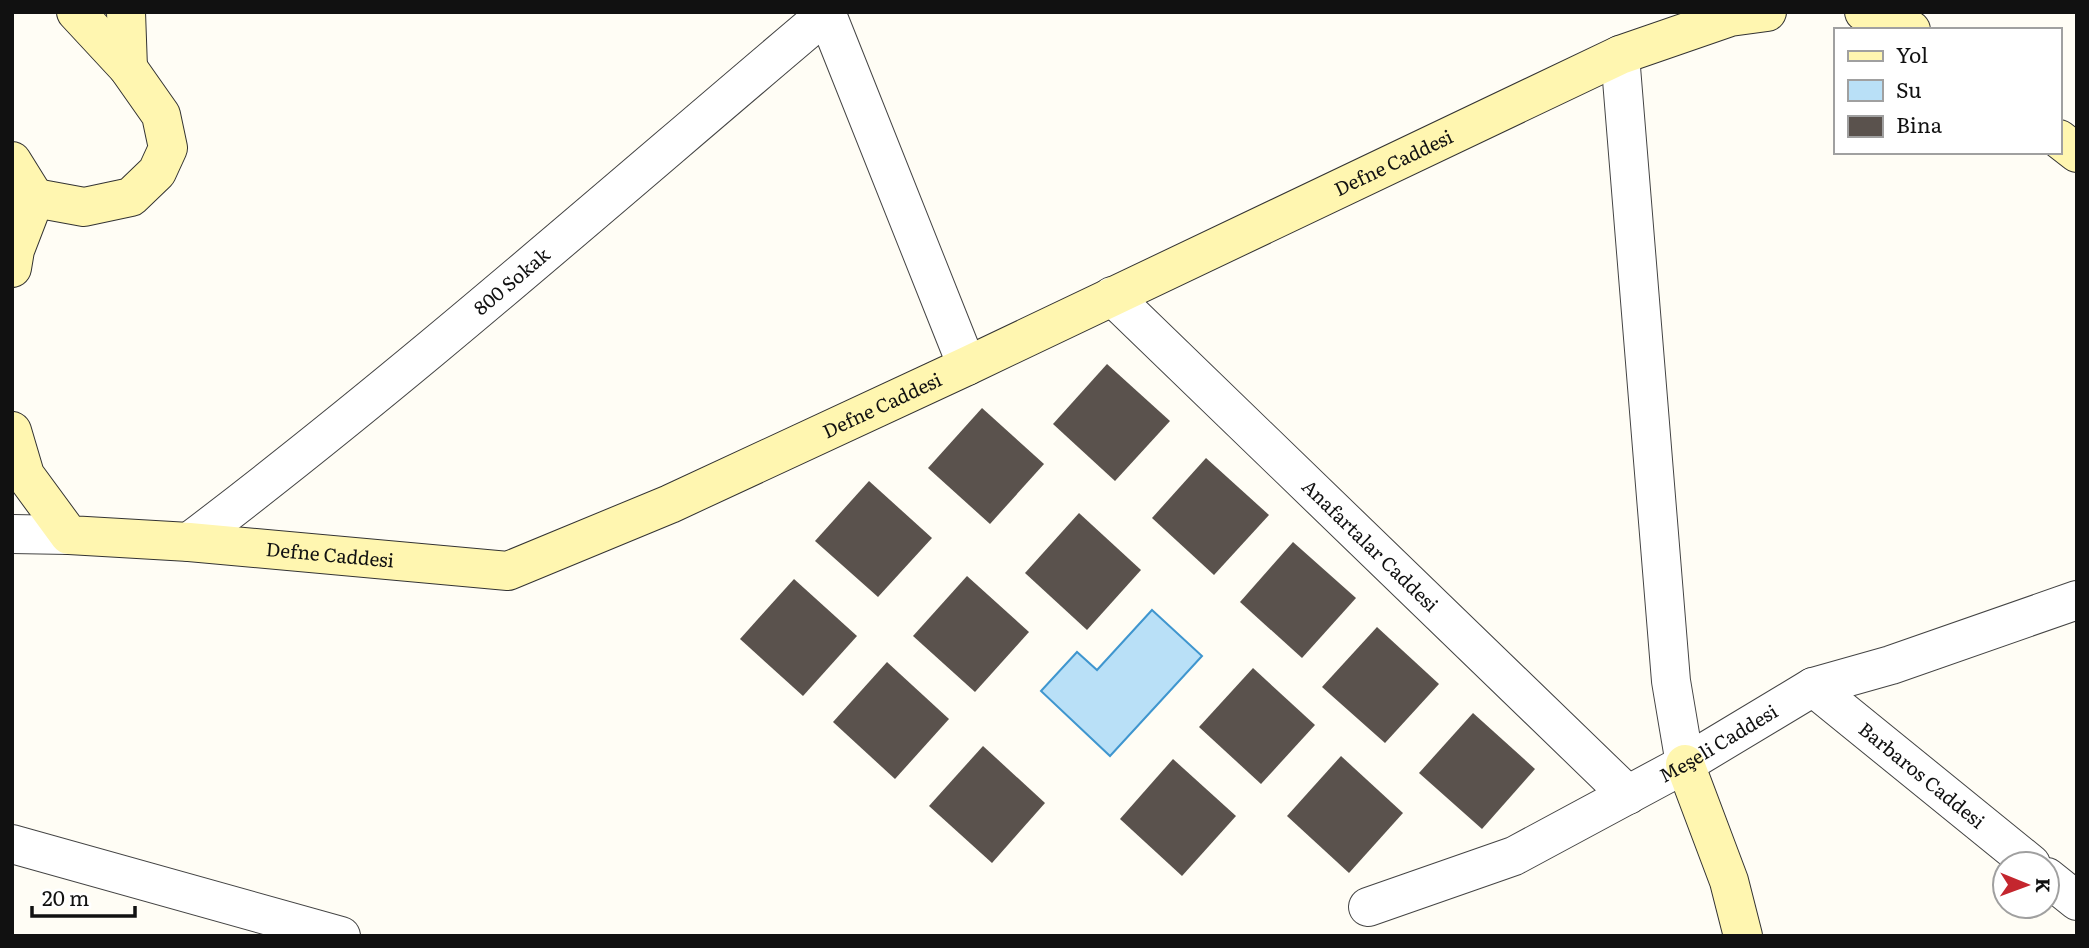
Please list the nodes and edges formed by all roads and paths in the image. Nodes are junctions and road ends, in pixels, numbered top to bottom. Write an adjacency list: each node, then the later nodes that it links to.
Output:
1 (76, 12): 8 (street)
2 (126, 12): 8 (street)
3 (1767, 12): 7 (street, Defne Caddesi)
4 (1864, 12): 6 (street)
5 (827, 13): 15 (street); 19 (street, 800 Sokak)
6 (1906, 28)
7 (1620, 55): 14 (street, Defne Caddesi); 22 (street)
8 (128, 68): 12 (street)
9 (2061, 141): 10 (street)
10 (2077, 153)
11 (12, 161): 12 (street)
12 (35, 198): 13 (street)
13 (12, 268)
14 (1112, 296): 15 (street, Defne Caddesi); 23 (street, Anafartalar Caddesi)
15 (967, 366): 19 (street, Defne Caddesi)
16 (12, 431): 18 (street)
17 (12, 534): 18 (street)
18 (69, 535): 19 (street, Defne Caddesi)
19 (189, 542)
20 (2077, 600): 21 (street, Meşeli Caddesi)
21 (1813, 687): 22 (street, Meşeli Caddesi); 25 (street, Barbaros Caddesi)
22 (1685, 764): 23 (street, Meşeli Caddesi); 30 (street)
23 (1628, 795): 28 (street, Meşeli Caddesi)
24 (12, 844): 29 (street)
25 (2014, 850)
26 (2061, 888): 27 (street)
27 (2077, 901)
28 (1368, 907)
29 (341, 936)
30 (1743, 936)

